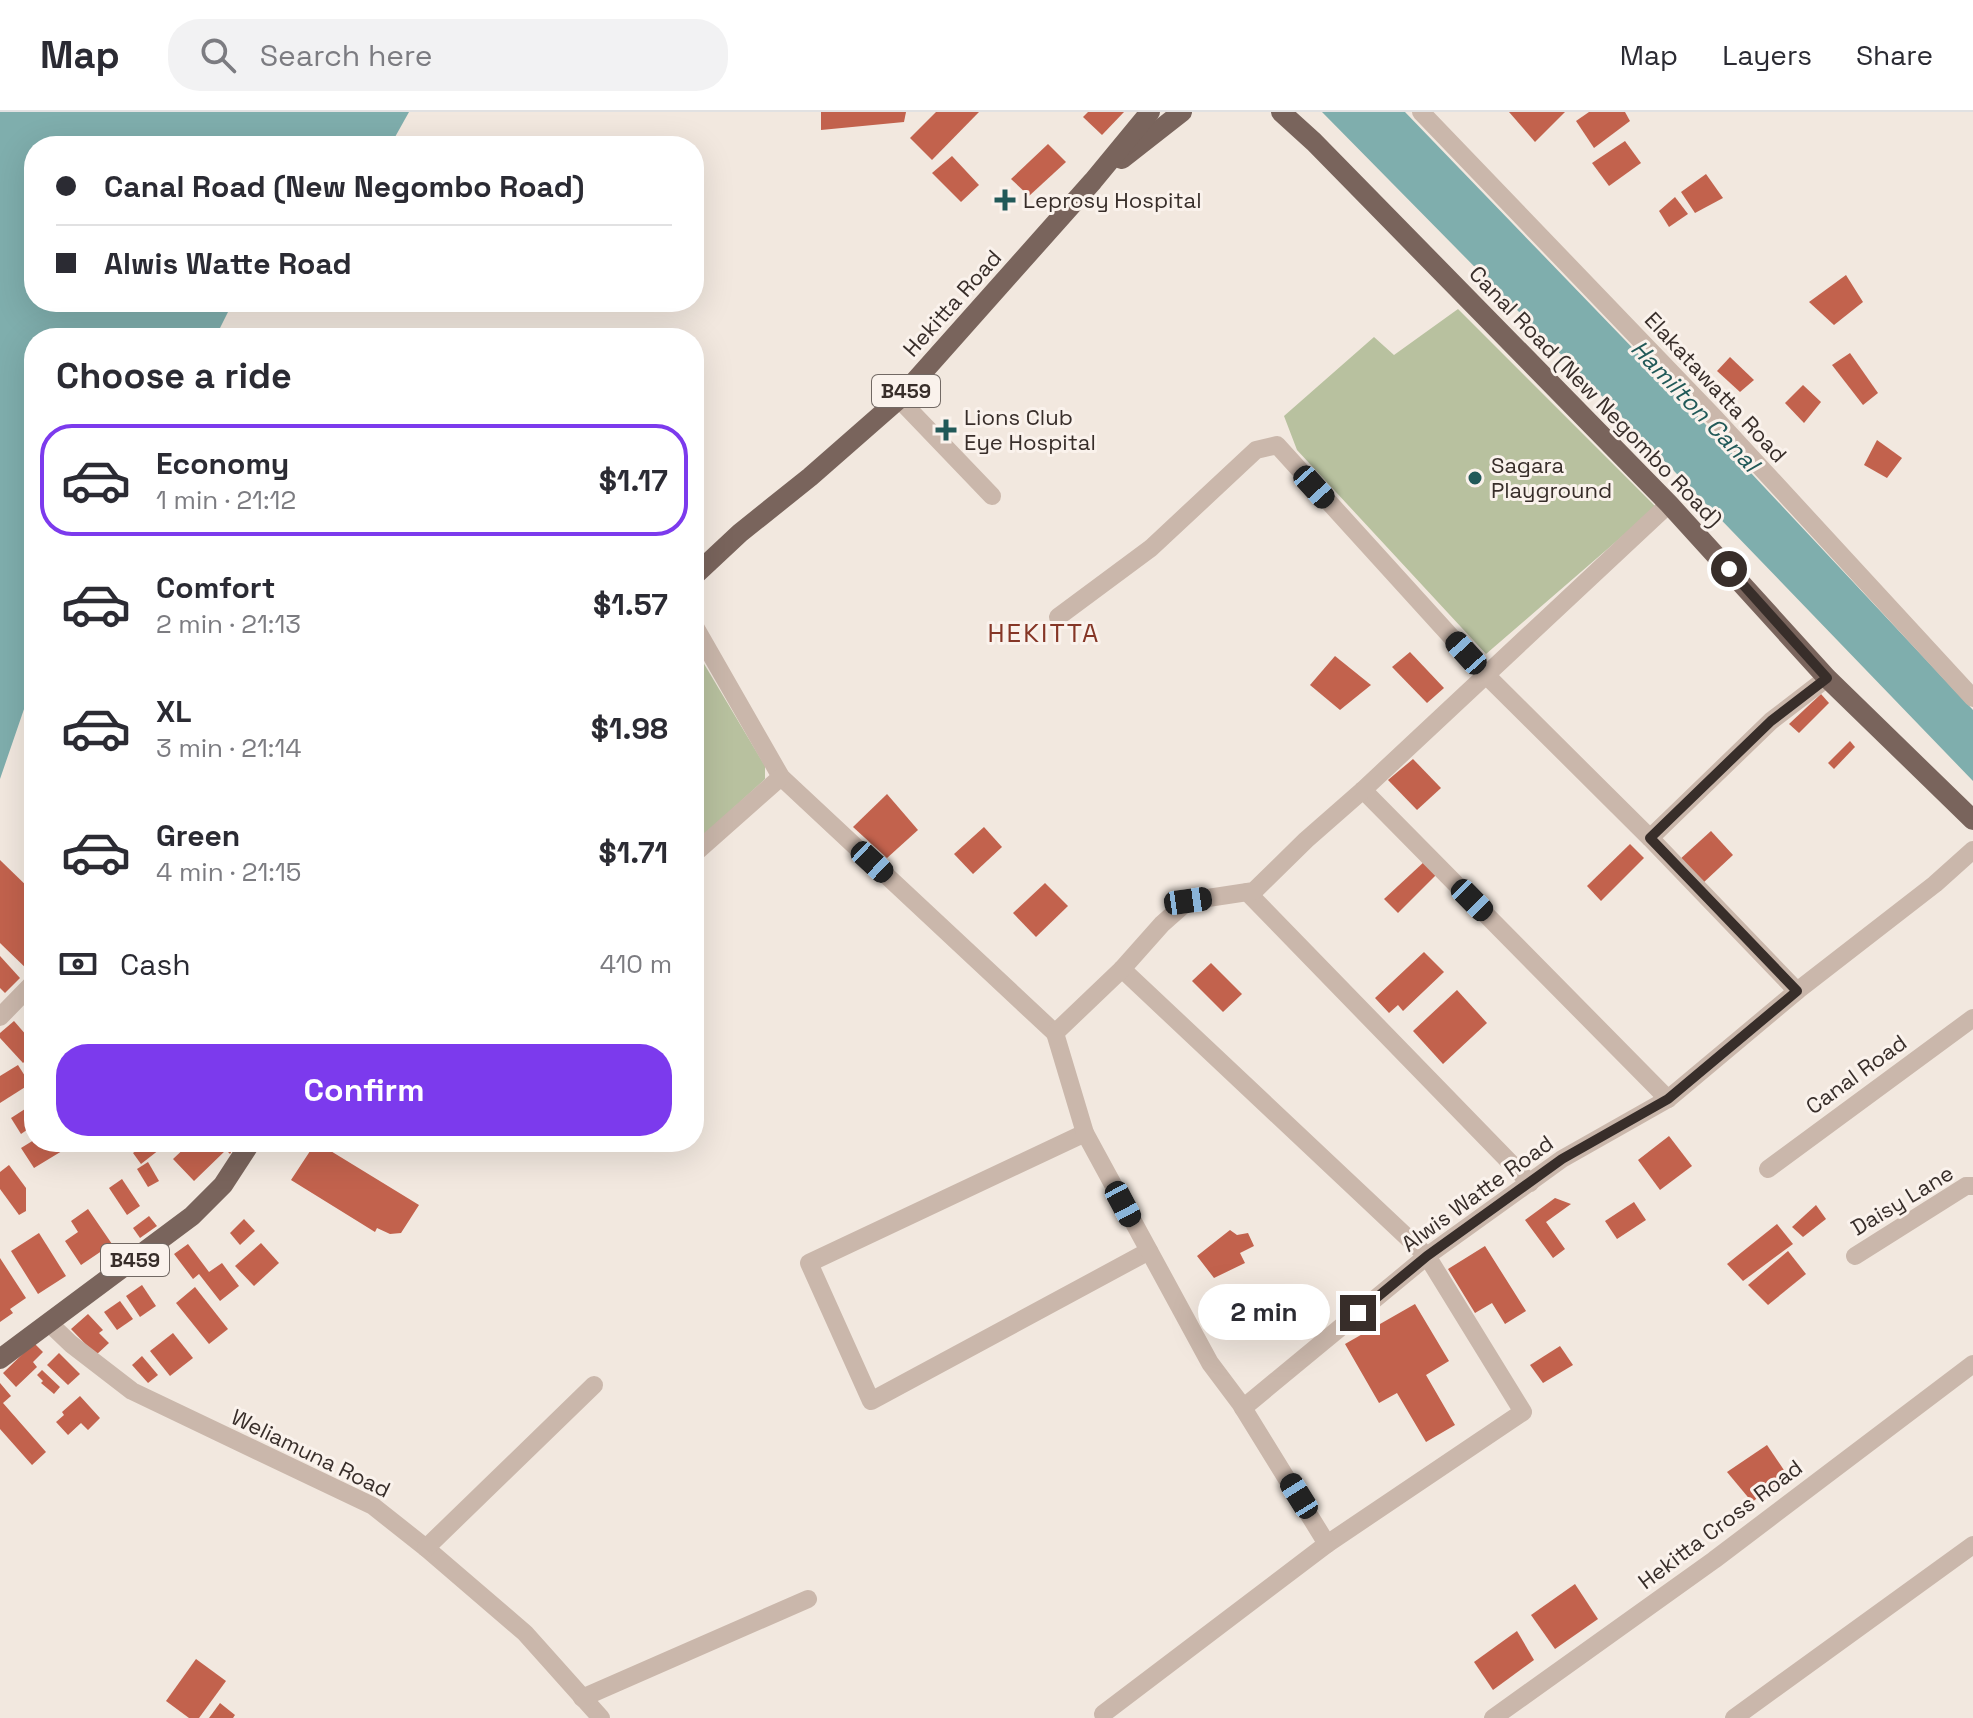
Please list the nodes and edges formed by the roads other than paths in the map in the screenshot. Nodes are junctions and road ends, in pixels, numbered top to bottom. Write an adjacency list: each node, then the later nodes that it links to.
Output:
1 (1150, 112): 5 (main road, Hekitta Road / B459)
2 (1182, 112): 5 (main road, Hekitta Road / B459)
3 (1281, 112): 8 (main road, Canal Road (New Negombo Road))
4 (1421, 112): 14 (street, Elakatawatta Road)
5 (1093, 181): 6 (main road, Hekitta Road / B459)
6 (899, 399): 7 (street); 9 (main road, Hekitta Road / B459)
7 (992, 496)
8 (1669, 504): 12 (street); 13 (main road, Canal Road (New Negombo Road))
9 (704, 567)
10 (1058, 617): 12 (street)
11 (704, 642): 15 (street)
12 (1485, 674): 16 (street); 18 (street)
13 (1827, 678): 17 (main road, Canal Road (New Negombo Road)); 18 (street)
14 (1973, 698)
15 (781, 777): 19 (street); 27 (street)
16 (1363, 790): 21 (street); 28 (street)
17 (1973, 820)
18 (1650, 838): 23 (street)
19 (704, 845)
20 (1973, 850): 23 (street, Alwis Watte Road)
21 (1247, 892): 22 (street); 32 (street)
22 (1122, 969): 27 (street); 35 (street)
23 (1797, 991): 28 (street, Alwis Watte Road)
24 (24, 992): 25 (street)
25 (0, 1017)
26 (1973, 1018): 31 (street, Canal Road)
27 (1055, 1033): 29 (street)
28 (1668, 1099): 32 (street, Alwis Watte Road)
29 (1085, 1133): 34 (street); 34 (street)
30 (244, 1152): 37 (main road, B459)
31 (1768, 1169)
32 (1530, 1183): 35 (street, Alwis Watte Road)
33 (1973, 1186): 36 (street, Daisy Lane)
34 (1149, 1251): 41 (street)
35 (1427, 1256): 41 (street, Alwis Watte Road); 42 (street)
36 (1855, 1256)
37 (49, 1323): 38 (main road, B459); 44 (street, Weliamuna Road)
38 (0, 1359)
39 (1973, 1364): 49 (street, Hekitta Cross Road)
40 (594, 1385): 44 (street)
41 (1243, 1408): 42 (street)
42 (1327, 1544): 47 (street)
43 (1973, 1545): 50 (street)
44 (426, 1548): 46 (street, Weliamuna Road)
45 (808, 1599): 46 (street)
46 (582, 1698): 48 (street, Weliamuna Road)
47 (1103, 1714)
48 (601, 1718)
49 (1493, 1718)
50 (1734, 1718)

